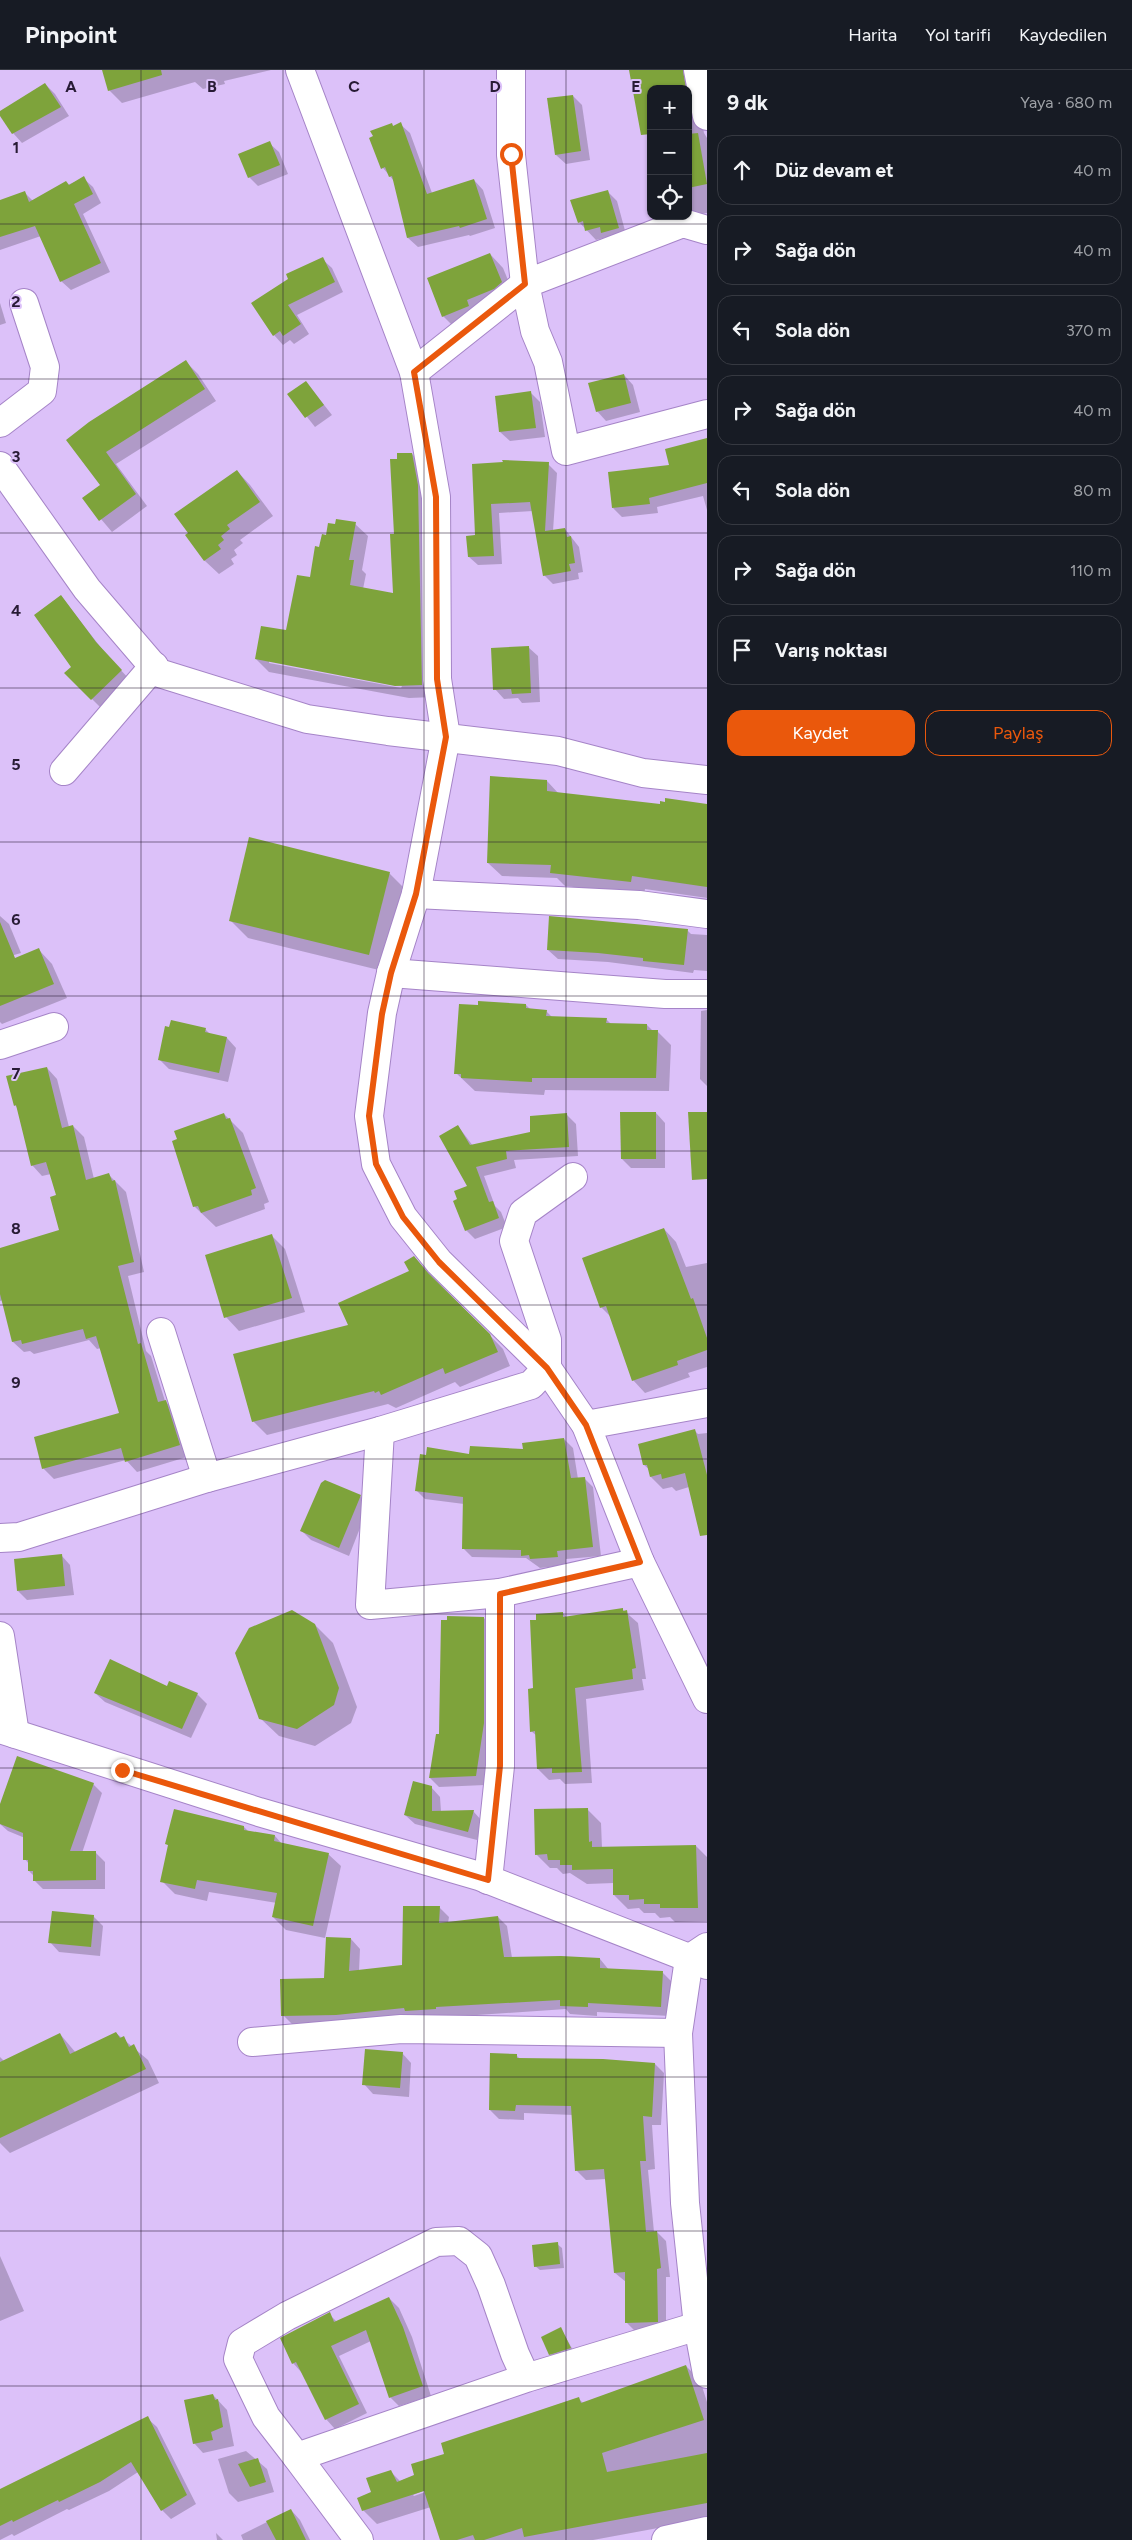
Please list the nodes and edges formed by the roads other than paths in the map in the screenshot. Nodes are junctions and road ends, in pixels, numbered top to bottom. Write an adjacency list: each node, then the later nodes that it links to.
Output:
1 (300, 70): 8 (street)
2 (511, 70): 6 (street)
3 (698, 70): 4 (street)
4 (707, 116)
5 (707, 230): 6 (street)
6 (525, 284): 8 (street); 9 (street)
7 (24, 303): 10 (street)
8 (414, 372): 13 (street)
9 (707, 414)
10 (0, 423)
11 (0, 466): 12 (street)
12 (154, 666): 13 (street); 14 (street)
13 (446, 737): 15 (street); 16 (street)
14 (64, 771)
15 (707, 780)
16 (416, 894): 17 (street); 18 (street)
17 (707, 914)
18 (391, 973): 19 (street); 24 (street)
19 (707, 994)
20 (54, 1027): 21 (street)
21 (0, 1045)
22 (573, 1178): 24 (street)
23 (161, 1332): 28 (street)
24 (547, 1368): 26 (street); 27 (street)
25 (707, 1403): 26 (street)
26 (586, 1425): 30 (street)
27 (380, 1432): 28 (street); 31 (street)
28 (208, 1478): 29 (street)
29 (0, 1538)
30 (640, 1562): 31 (street); 33 (street)
31 (500, 1594): 35 (street)
32 (0, 1636): 34 (street)
33 (707, 1699)
34 (8, 1732): 35 (street)
35 (488, 1880): 36 (street)
36 (701, 1957): 37 (street)
37 (678, 2033): 38 (street); 39 (street)
38 (252, 2042)
39 (698, 2326): 40 (street); 41 (street)
40 (707, 2374)
41 (526, 2378): 42 (street); 42 (street)
42 (298, 2457): 44 (street)
43 (707, 2531): 45 (street)
44 (359, 2540)
45 (666, 2540)

